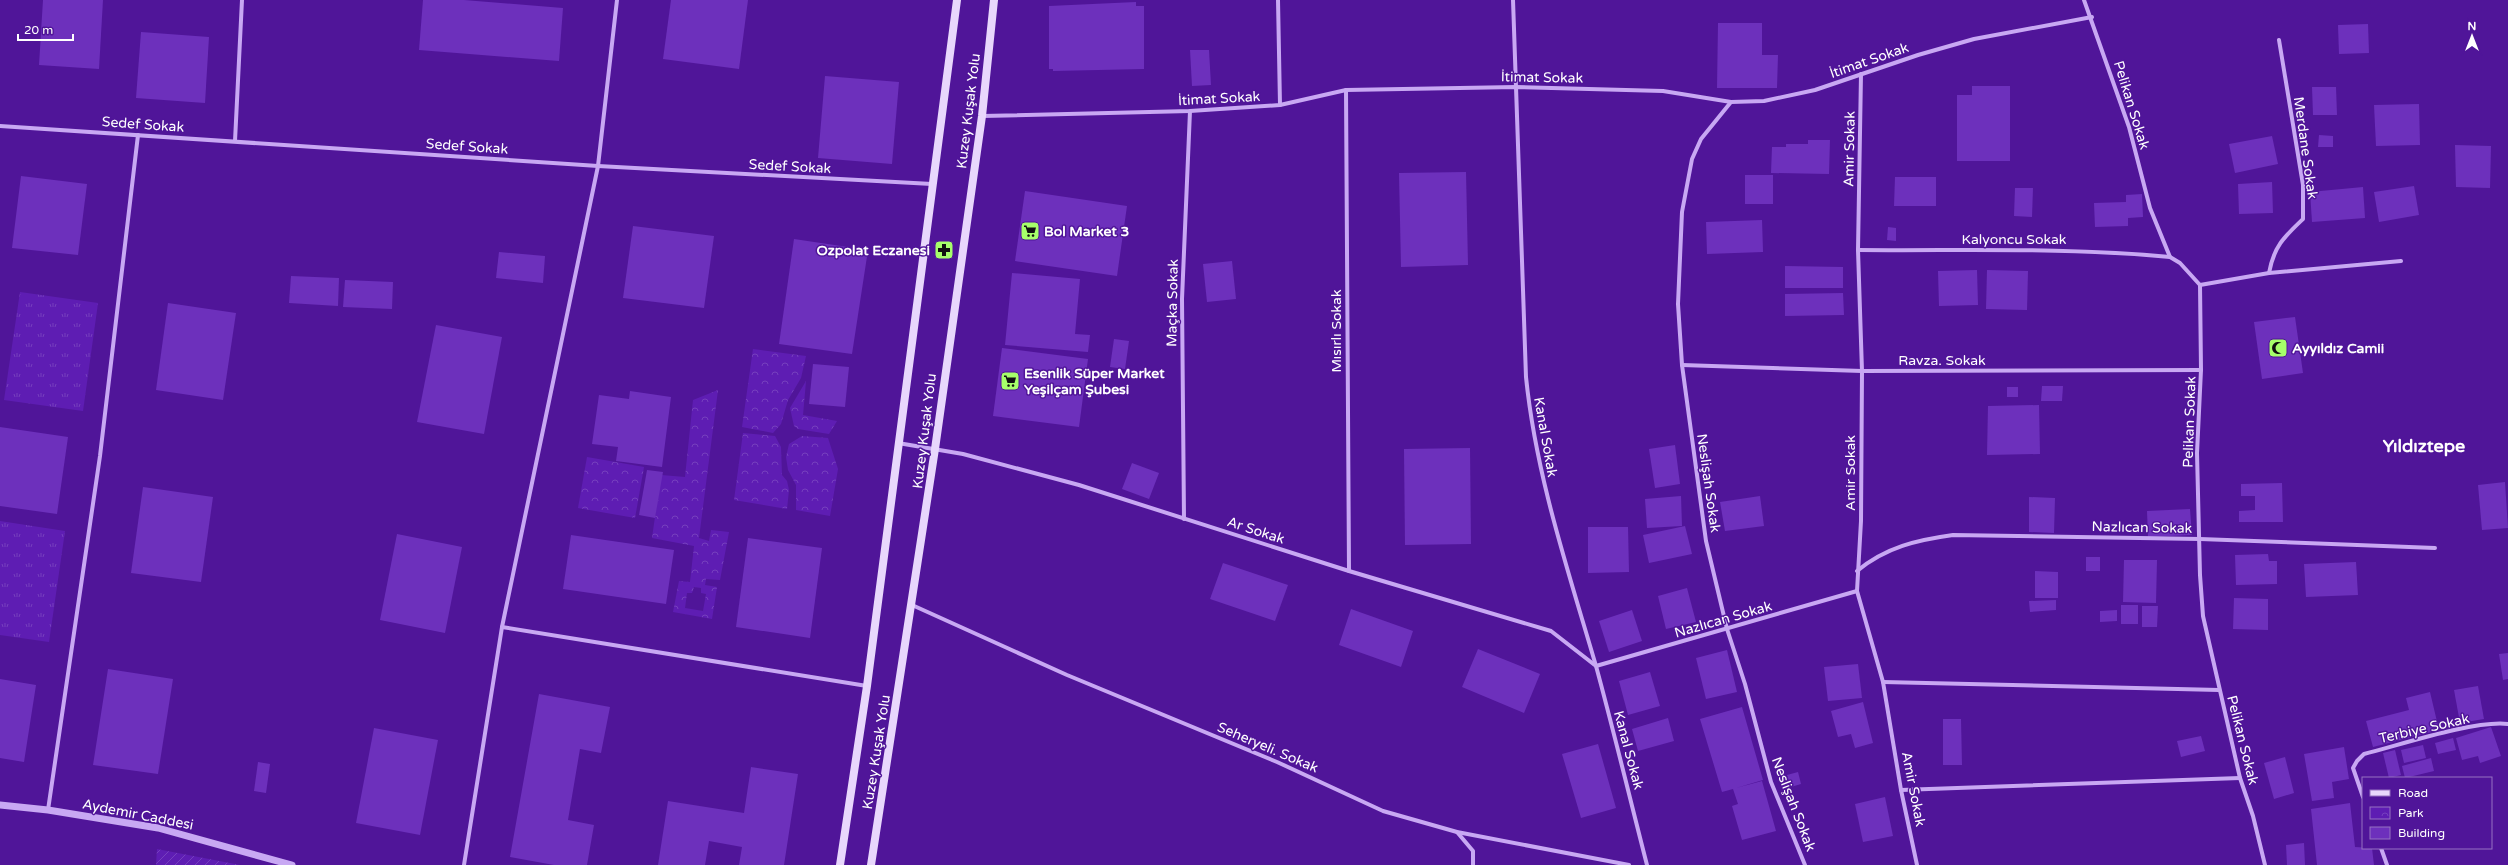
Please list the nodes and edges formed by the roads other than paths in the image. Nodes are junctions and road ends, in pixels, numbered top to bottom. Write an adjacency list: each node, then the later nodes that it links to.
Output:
1 (242, 0): 19 (street)
2 (617, 0): 20 (street)
3 (957, 0): 21 (main road, Kuzey Kuşak Yolu)
4 (994, 0): 16 (main road, Kuzey Kuşak Yolu)
5 (1278, 0): 14 (street)
6 (1513, 0): 11 (street, Kanal Sokak)
7 (2084, 0): 8 (street, Pelikan Sokak)
8 (2092, 17): 10 (street, İtimat Sokak); 23 (street, Pelikan Sokak)
9 (2279, 40): 25 (street, Merdane Sokak)
10 (1861, 74): 13 (street, İtimat Sokak); 22 (street, Amir Sokak)
11 (1516, 87): 12 (street, İtimat Sokak); 13 (street, İtimat Sokak); 41 (street, Kanal Sokak)
12 (1346, 90): 14 (street, İtimat Sokak); 35 (street, Mısırlı Sokak)
13 (1731, 102): 27 (street, Neslişah Sokak)
14 (1280, 105): 15 (street, İtimat Sokak)
15 (1190, 111): 16 (street, İtimat Sokak); 32 (street, Maçka Sokak)
16 (982, 116): 31 (main road, Kuzey Kuşak Yolu)
17 (0, 126): 18 (street, Sedef Sokak)
18 (138, 135): 19 (street, Sedef Sokak); 50 (street)
19 (234, 141): 20 (street, Sedef Sokak)
20 (598, 166): 21 (street, Sedef Sokak); 39 (street)
21 (932, 184): 30 (main road, Kuzey Kuşak Yolu)
22 (1858, 250): 23 (street, Kalyoncu Sokak); 29 (street, Amir Sokak)
23 (2170, 257): 26 (street, Pelikan Sokak)
24 (2401, 261): 25 (street)
25 (2269, 273): 26 (street)
26 (2200, 285): 28 (street, Pelikan Sokak)
27 (1682, 365): 29 (street, Ravza. Sokak); 40 (street, Neslişah Sokak)
28 (2202, 370): 29 (street, Ravza. Sokak); 33 (street, Pelikan Sokak)
29 (1862, 371): 36 (street, Amir Sokak)
30 (898, 442): 31 (street, Ar Sokak); 43 (main road, Kuzey Kuşak Yolu)
31 (935, 449): 32 (street, Ar Sokak); 38 (main road, Kuzey Kuşak Yolu)
32 (1184, 519): 35 (street, Ar Sokak)
33 (2200, 539): 34 (street, Nazlıcan Sokak); 36 (street, Nazlıcan Sokak); 44 (street, Pelikan Sokak)
34 (2435, 548)
35 (1349, 571): 41 (street, Ar Sokak)
36 (1857, 571): 37 (street, Amir Sokak)
37 (1857, 591): 40 (street, Nazlıcan Sokak); 42 (street, Amir Sokak)
38 (912, 605): 51 (street, Seheryeli. Sokak); 56 (main road, Kuzey Kuşak Yolu)
39 (502, 627): 43 (street); 54 (street)
40 (1726, 629): 41 (street, Nazlıcan Sokak); 60 (street, Neslişah Sokak)
41 (1596, 666): 59 (street, Kanal Sokak)
42 (1883, 682): 44 (street); 47 (street, Amir Sokak)
43 (867, 686): 55 (main road, Kuzey Kuşak Yolu)
44 (2219, 690): 46 (street, Pelikan Sokak)
45 (2508, 724): 48 (street, Terbiye Sokak)
46 (2240, 778): 47 (street); 62 (street, Pelikan Sokak)
47 (1901, 790): 61 (street, Amir Sokak)
48 (2362, 794)
49 (0, 805): 50 (street, Aydemir Caddesi)
50 (48, 810): 53 (street, Aydemir Caddesi)
51 (1457, 832): 57 (street); 58 (street, Seheryeli. Sokak)
52 (2381, 849): 63 (street)
53 (292, 865)
54 (464, 865)
55 (840, 865)
56 (871, 865)
57 (1473, 865)
58 (1629, 865)
59 (1647, 865)
60 (1805, 865)
61 (1917, 865)
62 (2265, 865)
63 (2387, 865)

